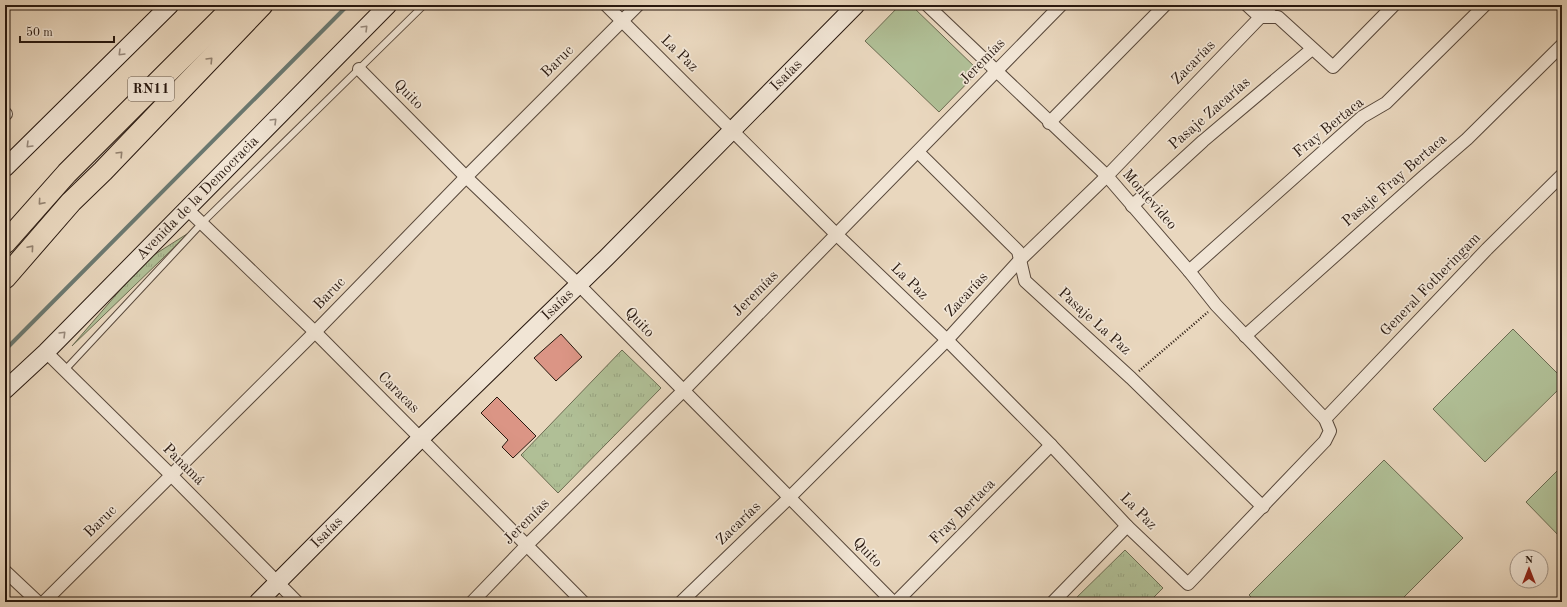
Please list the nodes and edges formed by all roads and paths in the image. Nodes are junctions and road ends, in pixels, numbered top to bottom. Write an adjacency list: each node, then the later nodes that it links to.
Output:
1 (169, 5): 25 (street, one-way to 25)
2 (235, 5): 33 (highway, RN11, one-way to 33)
3 (262, 5): 36 (highway, one-way to 3)
4 (388, 5): 30 (street, Avenida de la Democracia, one-way to 4)
5 (424, 5): 20 (lane)
6 (606, 5): 17 (street, La Paz)
7 (638, 5): 17 (street, Baruc)
8 (856, 5): 23 (street, Isaías)
9 (927, 5): 21 (street, Montevideo)
10 (1061, 5): 21 (street, Jeremías)
11 (1165, 5): 22 (street)
12 (1247, 5): 16 (street)
13 (1272, 5): 16 (street, Zacarías)
14 (1394, 5): 19 (street)
15 (1485, 5): 35 (street, Fray Bertaca)
16 (1260, 17): 19 (street); 27 (street, Zacarías)
17 (622, 21): 23 (street, La Paz); 28 (street, Baruc)
18 (1562, 45): 40 (street, Pasaje Fray Bertaca)
19 (1312, 49): 29 (street, Pasaje Zacarías)
20 (359, 68): 28 (street, Quito); 31 (lane)
21 (996, 70): 22 (street, Montevideo); 24 (street, Jeremías)
22 (1049, 122): 27 (street, Montevideo)
23 (733, 130): 32 (street, La Paz); 37 (street, Isaías)
24 (918, 152): 32 (street, Jeremías); 34 (street, Pasaje La Paz)
25 (5, 168)
26 (1562, 175): 47 (street, General Fotheringam)
27 (1106, 176): 29 (street, Montevideo); 34 (street, Zacarías)
28 (466, 177): 37 (street, Quito); 39 (street, Baruc)
29 (1132, 206): 35 (street, Montevideo)
30 (187, 208): 31 (street, Caracas); 42 (street, Avenida de la Democracia, one-way to 30)
31 (202, 223): 39 (street, Caracas); 43 (lane)
32 (837, 235): 41 (street, La Paz); 46 (street, Jeremías)
33 (5, 243)
34 (1019, 262): 41 (street, Zacarías); 44 (street, Pasaje La Paz)
35 (1189, 271): 38 (street, Montevideo)
36 (5, 278)
37 (579, 285): 46 (street, Quito); 48 (street, Isaías)
38 (1216, 305): 40 (street, Montevideo); 44 (path)
39 (315, 332): 48 (street, Caracas); 50 (street, Baruc)
40 (1245, 336): 47 (street, Montevideo)
41 (947, 340): 49 (street, La Paz); 51 (street, Zacarías)
42 (46, 352): 43 (street, Panamá); 45 (street, Avenida de la Democracia)
43 (64, 371): 50 (street, Panamá)
44 (1131, 378): 52 (street, Pasaje La Paz)
45 (5, 390)
46 (683, 391): 51 (street, Quito); 54 (street, Jeremías)
47 (1325, 419): 52 (street, Montevideo)
48 (420, 438): 54 (street, Caracas); 56 (street, Isaías)
49 (1052, 445): 53 (street, La Paz); 65 (street, Fray Bertaca)
50 (171, 475): 56 (street, Panamá); 58 (street, Baruc)
51 (790, 497): 63 (street, Zacarías); 64 (street, Quito)
52 (1263, 507): 53 (street, La Paz)
53 (1127, 526): 66 (street)
54 (527, 545): 61 (street, Jeremías); 62 (street, Caracas)
55 (5, 571): 57 (street)
56 (278, 582): 59 (street, Isaías); 60 (street, Panamá)
57 (38, 602)
58 (44, 602)
59 (258, 602)
60 (297, 602)
61 (472, 602)
62 (583, 602)
63 (681, 602)
64 (893, 602)
65 (896, 602)
66 (1053, 602)

